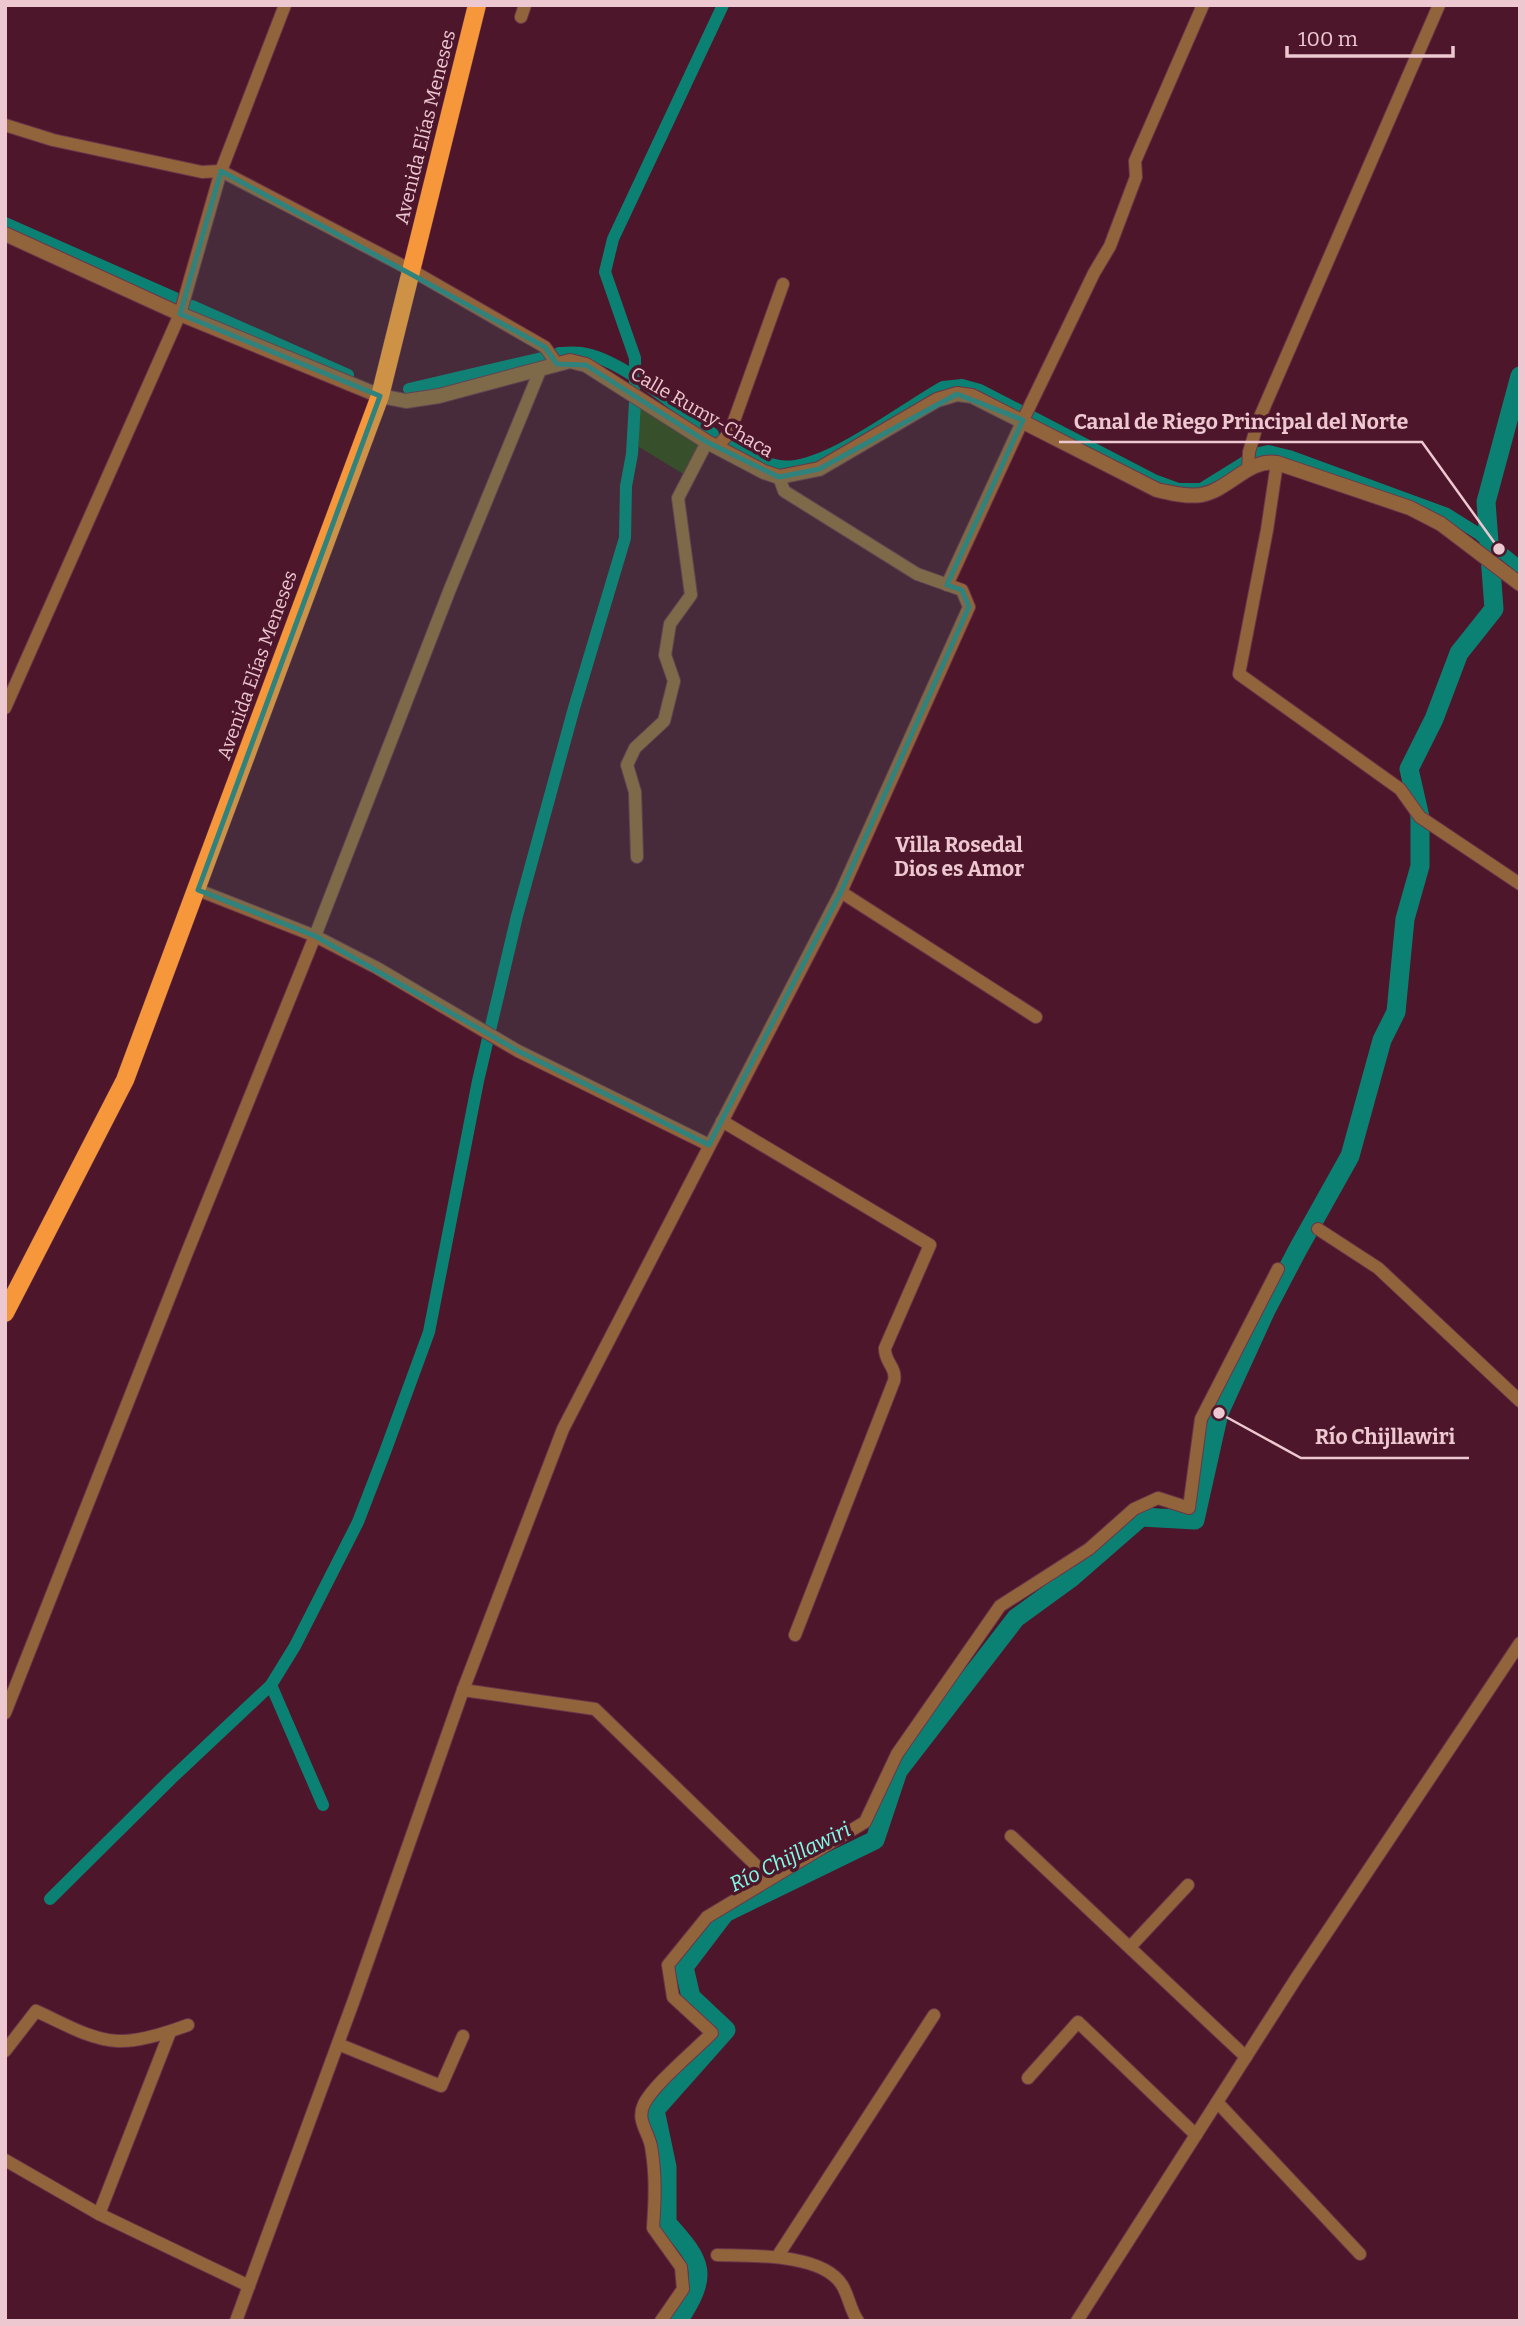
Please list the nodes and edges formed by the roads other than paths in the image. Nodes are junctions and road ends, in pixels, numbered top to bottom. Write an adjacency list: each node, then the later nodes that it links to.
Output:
1 (285, 5): 6 (street)
2 (477, 5): 8 (main road, Avenida Elías Meneses)
3 (1203, 5): 14 (street)
4 (1439, 5): 16 (street)
5 (5, 125): 6 (street)
6 (221, 171): 8 (street); 10 (street)
7 (5, 234): 10 (street, Calle Rumy-Chaca)
8 (411, 270): 11 (street); 13 (main road, Avenida Elías Meneses)
9 (783, 284): 15 (street)
10 (180, 314): 13 (street, Calle Rumy-Chaca); 21 (street)
11 (556, 364): 12 (street, Calle Rumy-Chaca); 15 (street, Calle Rumy-Chaca)
12 (541, 368): 13 (street, Calle Rumy-Chaca); 26 (street)
13 (380, 396): 24 (main road, Avenida Elías Meneses)
14 (1024, 419): 16 (street, Calle Rumy-Chaca); 18 (street, Calle Rumy-Chaca); 20 (street)
15 (712, 444): 18 (street, Calle Rumy-Chaca); 22 (street)
16 (1248, 463): 17 (street, Calle Rumy-Chaca)
17 (1278, 463): 19 (street); 23 (street)
18 (779, 477): 20 (street)
19 (1520, 584)
20 (947, 585): 25 (street)
21 (5, 708)
22 (637, 857)
23 (1520, 884)
24 (198, 890): 26 (street); 32 (main road, Avenida Elías Meneses)
25 (841, 892): 27 (street); 28 (street)
26 (315, 936): 29 (street); 37 (street)
27 (1036, 1017)
28 (722, 1121): 29 (street); 34 (street)
29 (709, 1145): 36 (street)
30 (1318, 1229): 33 (street)
31 (1278, 1269): 39 (street)
32 (5, 1313)
33 (1520, 1401)
34 (795, 1635)
35 (1518, 1648): 48 (street)
36 (463, 1690): 39 (street); 46 (street)
37 (5, 1713)
38 (1011, 1836): 41 (street)
39 (770, 1879): 59 (street)
40 (1188, 1885): 41 (street)
41 (1130, 1947): 48 (street)
42 (934, 2015): 56 (street)
43 (188, 2025): 44 (street)
44 (170, 2032): 47 (street); 53 (street)
45 (463, 2036): 46 (street)
46 (338, 2044): 57 (street)
47 (5, 2051)
48 (1246, 2057): 50 (street)
49 (1028, 2078): 51 (street)
50 (1217, 2102): 51 (street); 54 (street)
51 (1196, 2136): 61 (street)
52 (5, 2160): 53 (street)
53 (99, 2214): 57 (street)
54 (1360, 2254)
55 (717, 2255): 56 (street)
56 (777, 2257): 60 (street)
57 (248, 2286): 58 (street)
58 (236, 2321)
59 (661, 2321)
60 (858, 2321)
61 (1077, 2321)

